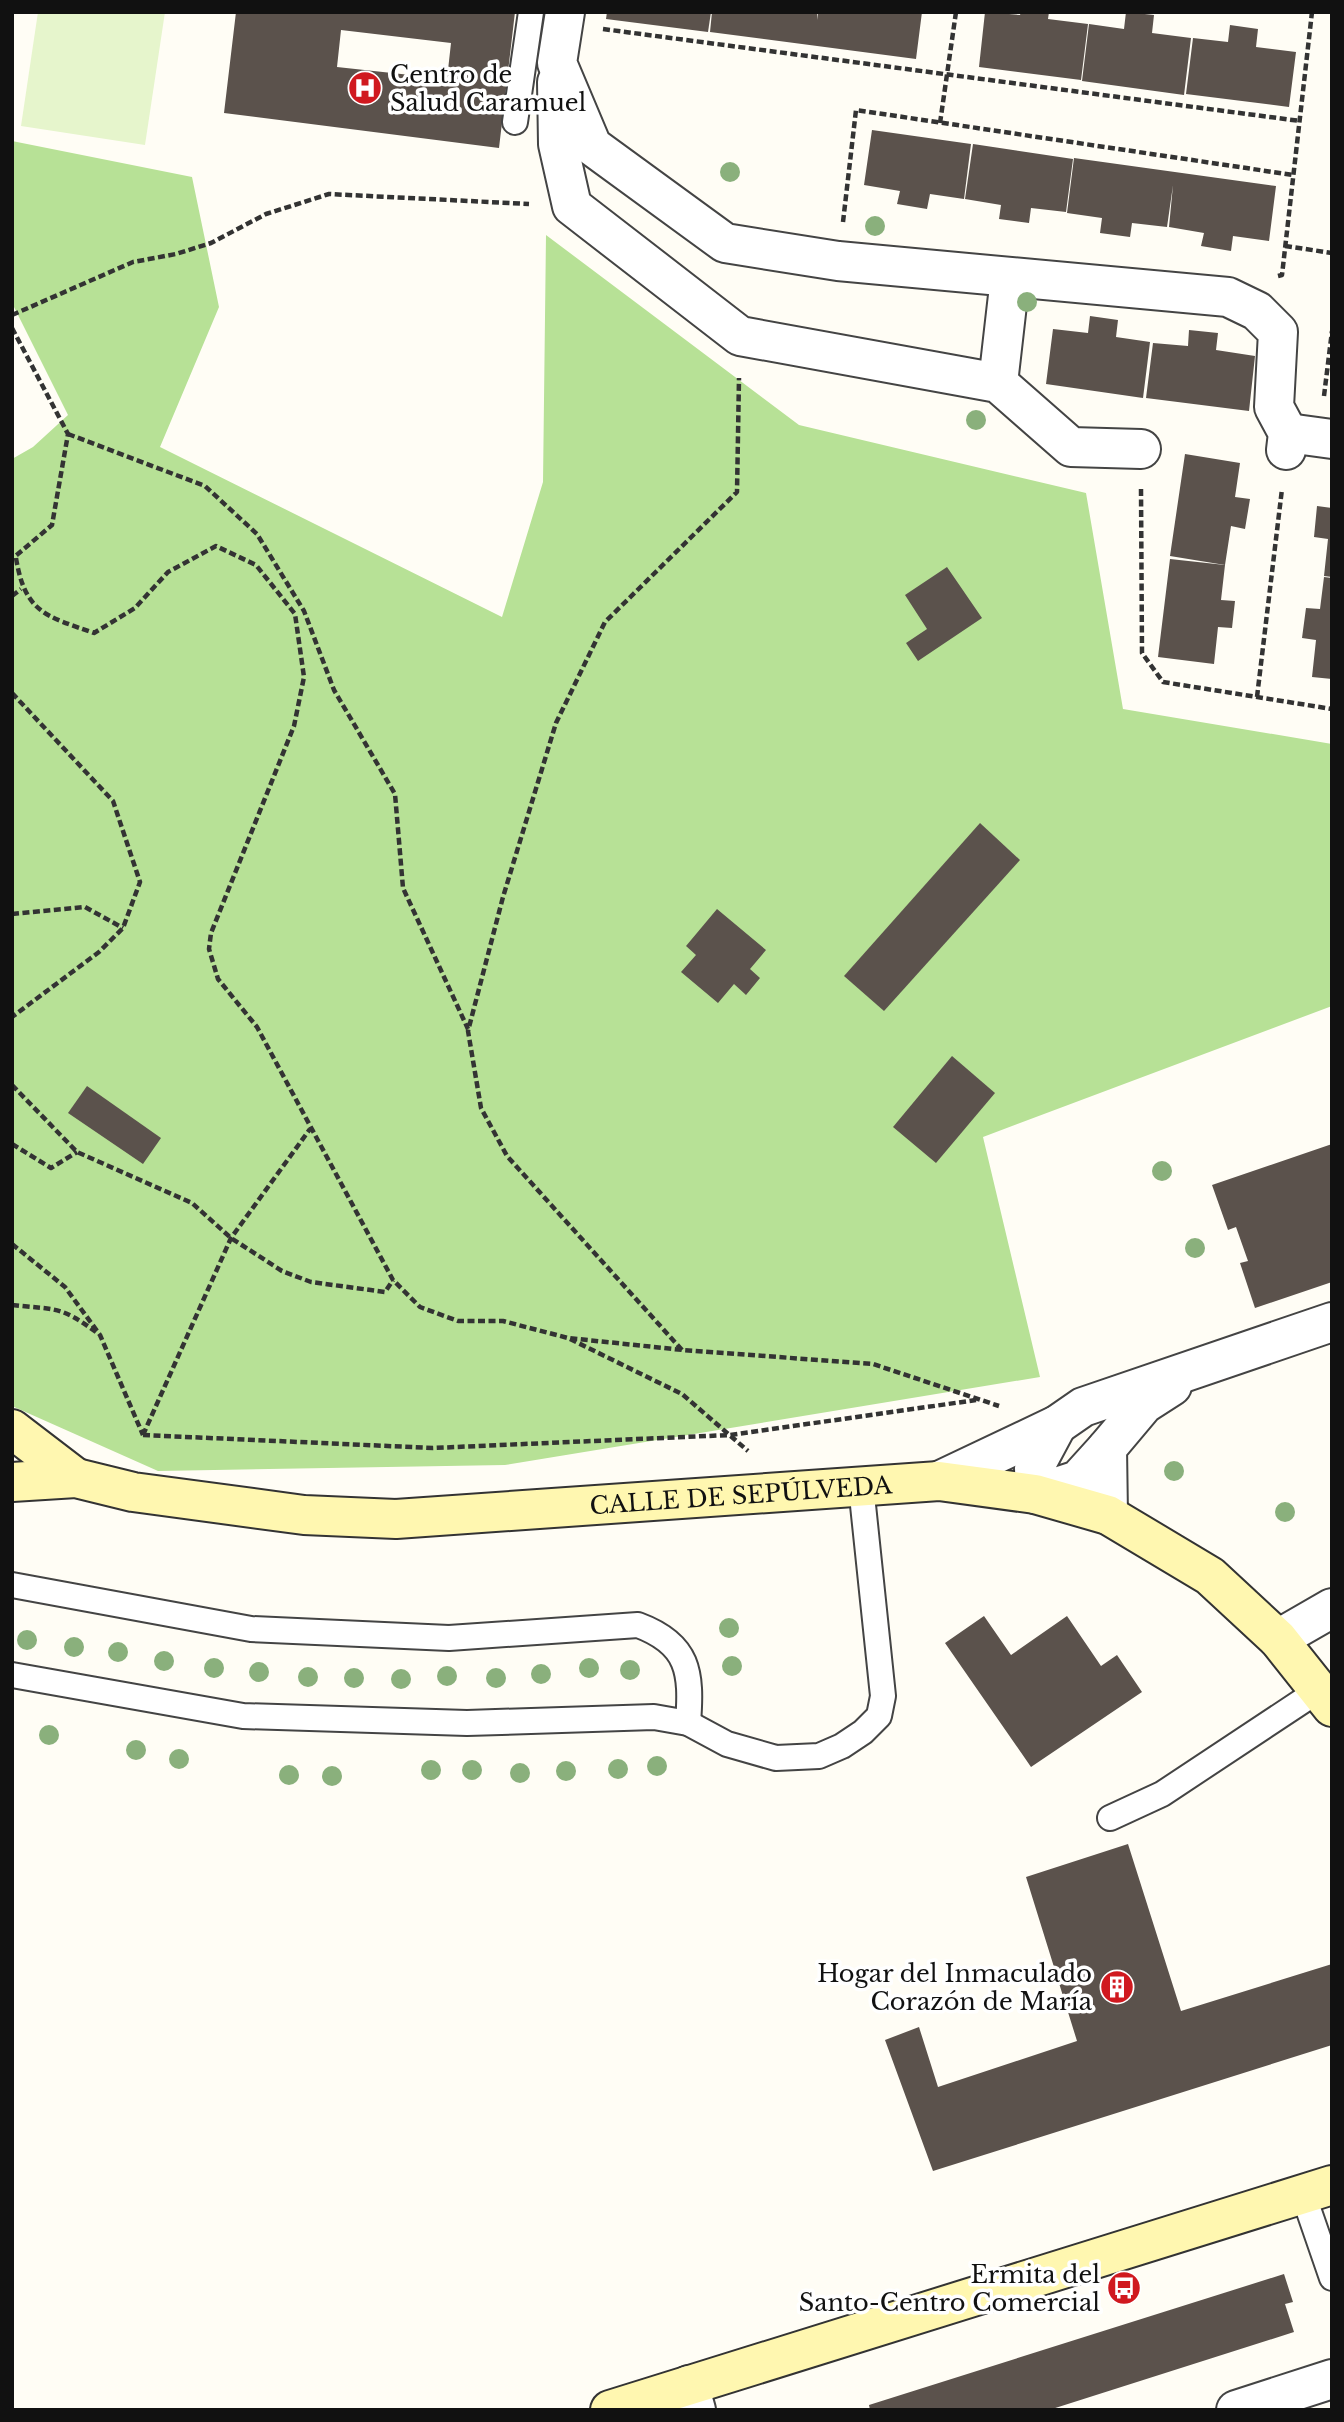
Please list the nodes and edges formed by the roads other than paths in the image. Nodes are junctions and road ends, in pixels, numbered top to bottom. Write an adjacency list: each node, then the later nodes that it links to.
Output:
1 (531, 12): 4 (lane)
2 (565, 12): 3 (street)
3 (557, 63): 5 (street); 6 (street)
4 (515, 122)
5 (1010, 278): 6 (street); 7 (street)
6 (998, 383): 8 (street)
7 (1306, 440)
8 (1141, 449)
9 (1332, 1322): 10 (street)
10 (1206, 1365): 11 (street); 13 (street)
11 (1057, 1425): 15 (street); 18 (street)
12 (12, 1429): 14 (street, CALLE DE SEPÚLVEDA)
13 (1107, 1448): 18 (street); 19 (street)
14 (76, 1478): 16 (street, CALLE DE SEPÚLVEDA); 17 (street, CALLE DE SEPÚLVEDA)
15 (939, 1481): 17 (street, CALLE DE SEPÚLVEDA); 18 (street, CALLE DE SEPÚLVEDA)
16 (12, 1482)
17 (861, 1486): 25 (lane)
18 (1035, 1494): 19 (street, CALLE DE SEPÚLVEDA)
19 (1108, 1515): 22 (street, CALLE DE SEPÚLVEDA)
20 (12, 1585): 25 (lane)
21 (1332, 1608): 22 (street)
22 (1278, 1639): 24 (street, CALLE DE SEPÚLVEDA)
23 (12, 1675): 25 (lane)
24 (1325, 1698): 26 (lane)
25 (688, 1723)
26 (1110, 1818)
27 (1317, 2189): 28 (lane); 30 (street)
28 (1332, 2278)
29 (1332, 2379): 32 (street)
30 (693, 2397): 31 (street)
31 (610, 2410)
32 (1236, 2410)

